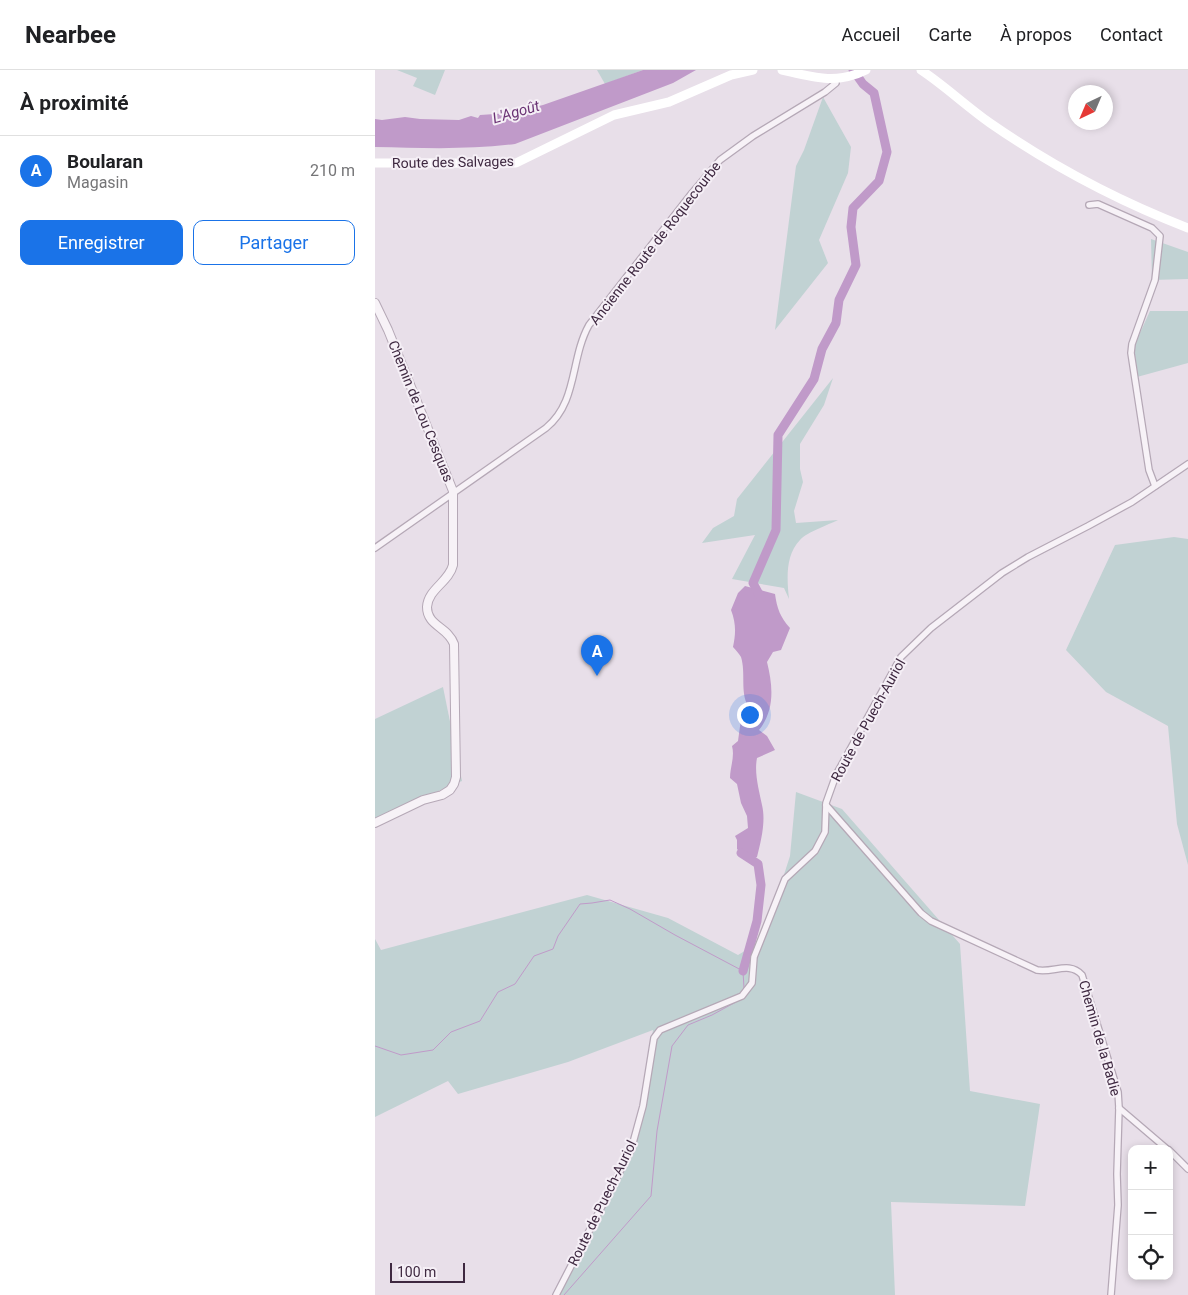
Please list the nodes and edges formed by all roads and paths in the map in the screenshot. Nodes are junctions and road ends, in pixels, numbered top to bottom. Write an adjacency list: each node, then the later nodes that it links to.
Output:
1 (753, 70): 8 (main road, Route des Salvages)
2 (782, 70): 6 (main road)
3 (866, 70): 6 (main road)
4 (921, 70): 7 (main road)
5 (925, 70): 7 (main road)
6 (835, 79): 14 (street, Ancienne Route de Roquecourbe)
7 (934, 79): 10 (main road)
8 (375, 163)
9 (1089, 204): 13 (street)
10 (1188, 228)
11 (375, 303): 14 (street, Chemin de Lou Cesquas)
12 (1188, 464): 13 (street, Route de Puech-Auriol)
13 (1155, 486): 16 (street, Route de Puech-Auriol)
14 (453, 493): 15 (street, Ancienne Route de Roquecourbe); 17 (street, Chemin de Lou Cesquas)
15 (375, 548)
16 (826, 805): 18 (street, Chemin de la Badie); 22 (street, Route de Puech-Auriol)
17 (375, 823)
18 (1119, 1108): 19 (street); 23 (street, Chemin de la Badie)
19 (1162, 1145)
20 (1173, 1155): 21 (street)
21 (1188, 1169)
22 (556, 1295)
23 (1111, 1295)

